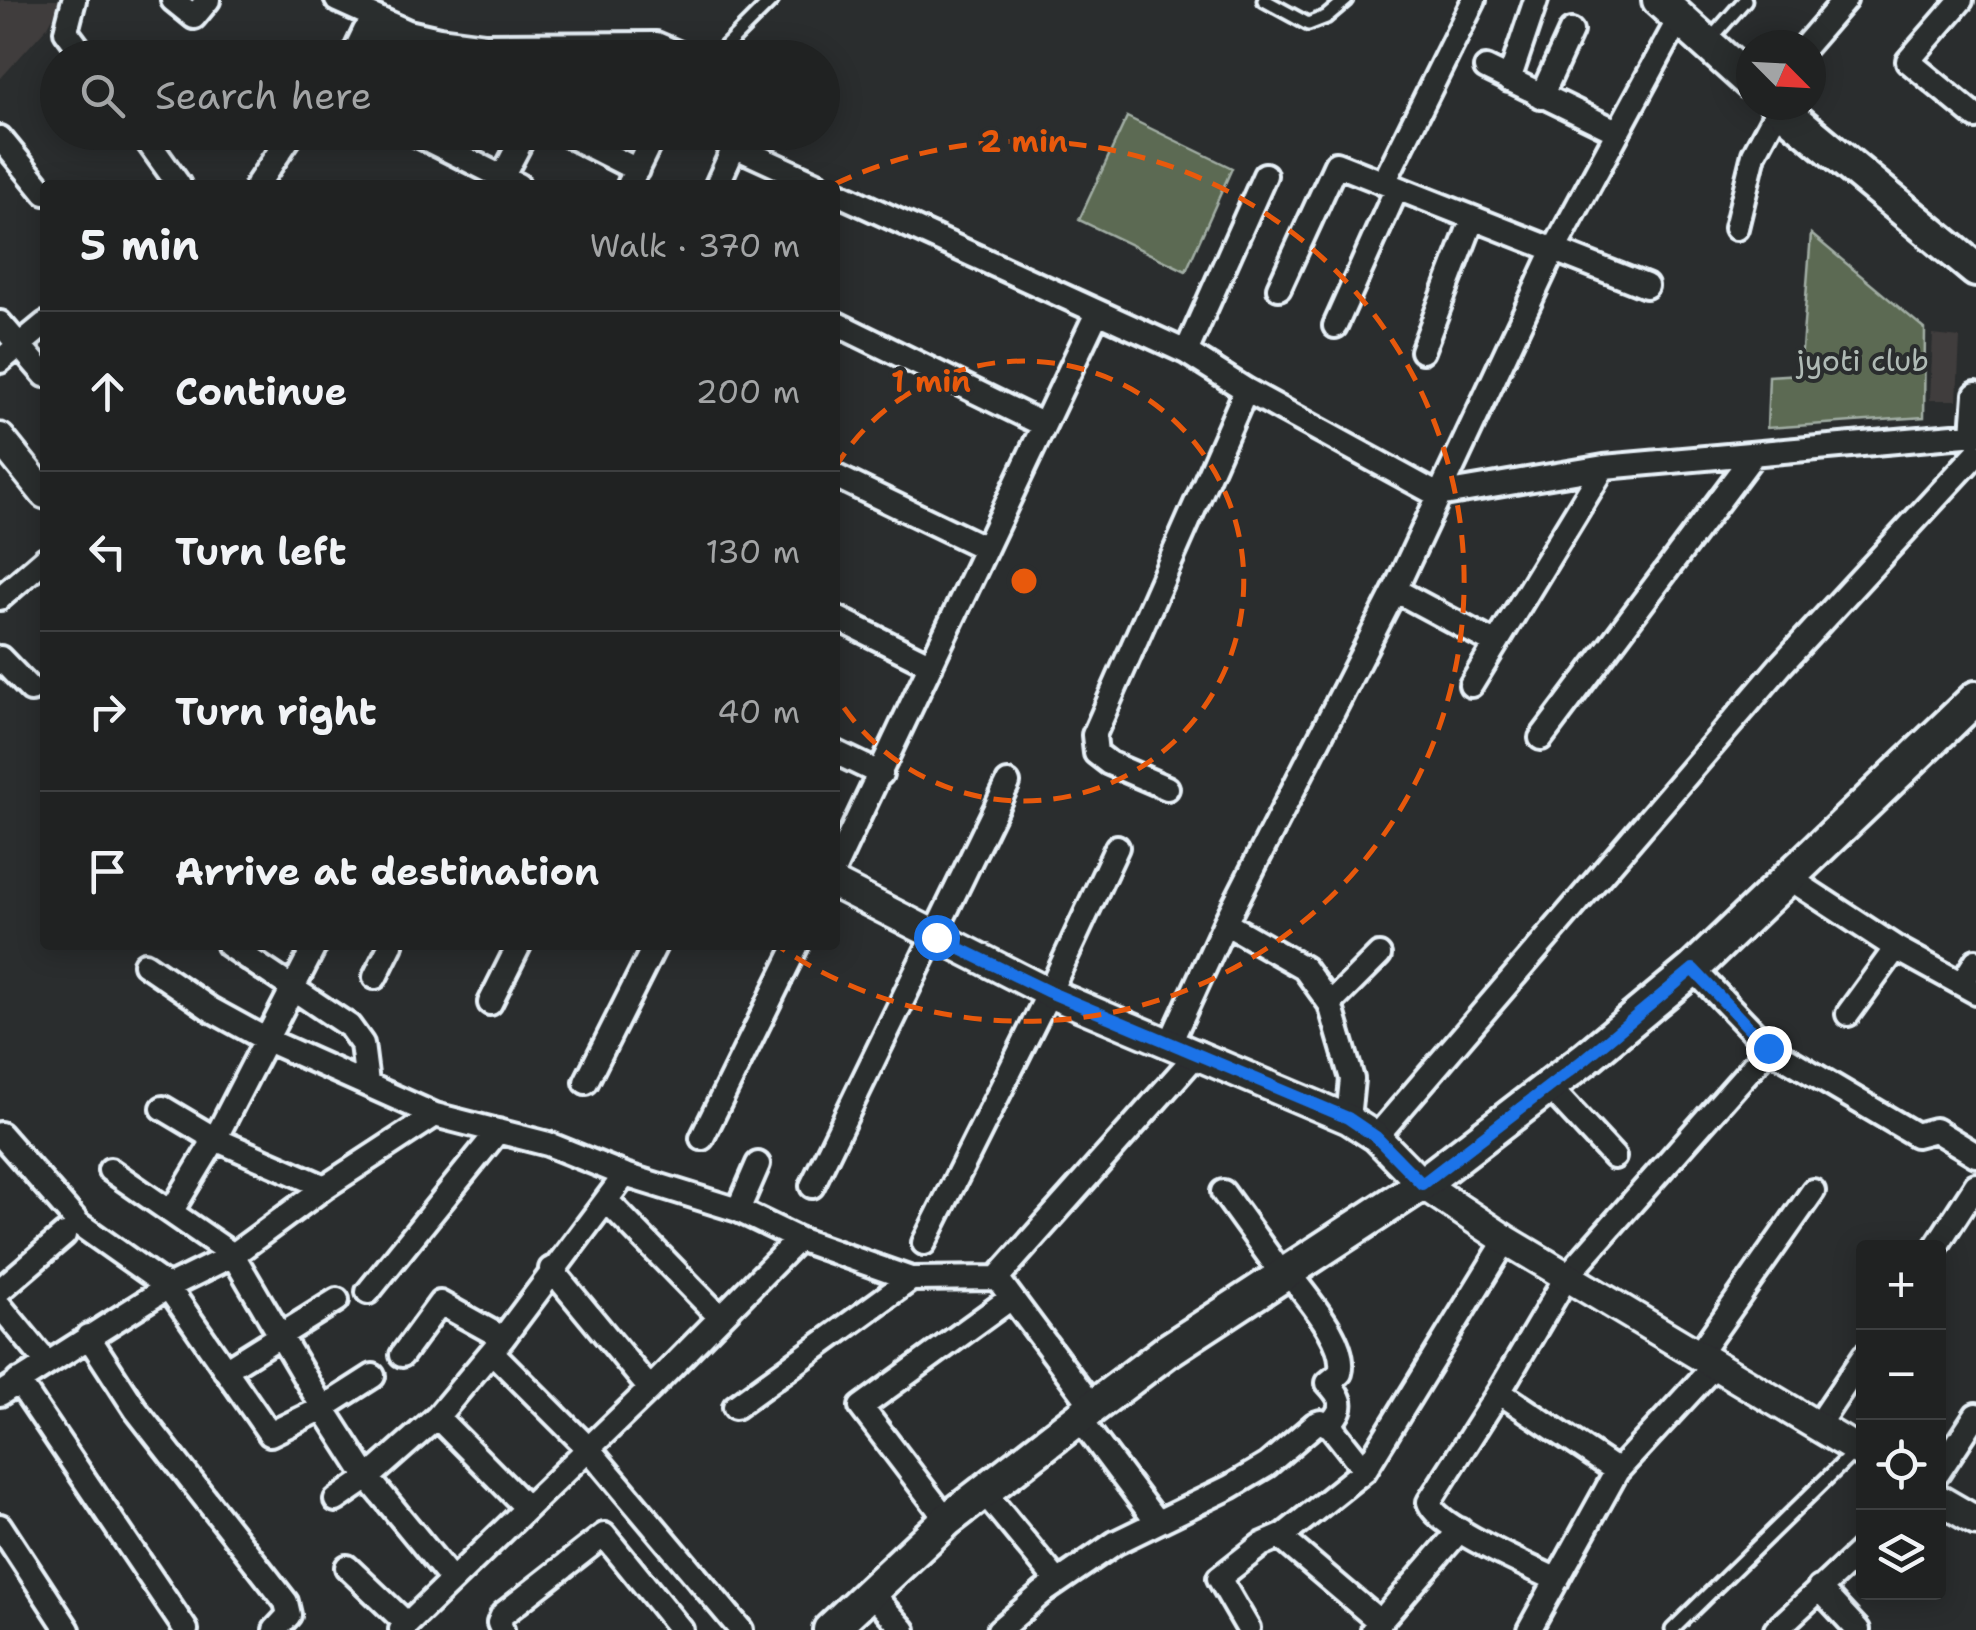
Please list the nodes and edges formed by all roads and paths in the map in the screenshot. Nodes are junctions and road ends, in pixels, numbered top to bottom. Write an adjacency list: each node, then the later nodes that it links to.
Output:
1 (74, 0): 16 (street)
2 (173, 0): 12 (street)
3 (337, 0): 19 (street)
4 (772, 0): 20 (lane)
5 (1264, 0): 6 (lane)
6 (1346, 0)
7 (1474, 0): 47 (street)
8 (1536, 0): 24 (street)
9 (1744, 0): 21 (lane)
10 (1845, 0): 15 (street)
11 (1961, 0): 26 (street)
12 (201, 9)
13 (1669, 9): 21 (main road); 29 (street)
14 (1572, 30): 25 (street)
15 (1819, 30)
16 (73, 40)
17 (360, 40): 18 (street)
18 (381, 40)
19 (447, 40)
20 (732, 40)
21 (1707, 44): 23 (main road)
22 (1486, 68): 24 (street)
23 (1736, 70)
24 (1509, 80): 25 (street)
25 (1542, 97): 29 (street)
26 (1976, 117)
27 (1771, 120): 51 (street)
28 (1796, 120): 53 (main road)
29 (1618, 132): 52 (street)
30 (0, 138): 48 (street)
31 (154, 150): 41 (street)
32 (281, 150): 42 (street)
33 (446, 150): 43 (street)
34 (519, 150): 44 (street)
35 (590, 150): 40 (street)
36 (646, 150): 40 (street)
37 (733, 150): 45 (street)
38 (757, 150): 46 (street)
39 (1265, 175): 63 (street)
40 (633, 178)
41 (175, 180)
42 (260, 180)
43 (503, 180)
44 (508, 180)
45 (719, 180)
46 (810, 180)
47 (1390, 185): 50 (street); 55 (street); 59 (street)
48 (40, 187)
49 (840, 194): 56 (street)
50 (1474, 218): 52 (street); 62 (street)
51 (1736, 228)
52 (1554, 250): 54 (street); 75 (street)
53 (1972, 261)
54 (1646, 286)
55 (1279, 288)
56 (1097, 314): 63 (street); 68 (street)
57 (0, 322): 61 (street)
58 (840, 325): 68 (street)
59 (1334, 326)
60 (40, 328): 61 (street)
61 (20, 344): 64 (street); 65 (street)
62 (1422, 351)
63 (1186, 352): 66 (street)
64 (0, 361)
65 (40, 369)
66 (1246, 390): 75 (street); 91 (street)
67 (1976, 394): 70 (street)
68 (1044, 425): 76 (street)
69 (0, 438): 74 (street)
70 (1975, 441): 71 (street); 128 (street)
71 (1754, 454): 72 (street); 87 (street)
72 (1604, 467): 75 (street); 81 (street)
73 (840, 478): 76 (street)
74 (40, 488)
75 (1438, 495): 78 (street)
76 (985, 548): 83 (street)
77 (40, 563): 79 (street)
78 (1395, 590): 81 (street); 96 (street)
79 (0, 598)
80 (840, 620): 83 (street)
81 (1496, 644): 84 (street)
82 (0, 658): 85 (street)
83 (931, 666): 89 (street)
84 (1471, 685)
85 (31, 690)
86 (1976, 698): 94 (main road)
87 (1540, 738)
88 (840, 754): 89 (street)
89 (881, 774): 93 (street)
90 (1008, 784): 97 (street)
91 (1167, 788)
92 (1117, 847): 112 (street)
93 (840, 857)
94 (1789, 878): 98 (street); 108 (main road)
95 (840, 887): 97 (street)
96 (1225, 923): 114 (street); 117 (street)
97 (936, 937): 112 (street); 138 (street)
98 (1896, 948): 111 (street); 115 (street)
99 (236, 950): 110 (street)
100 (313, 950): 110 (street)
101 (388, 950): 109 (street)
102 (516, 950): 113 (street)
103 (652, 950): 120 (street)
104 (794, 950): 129 (street)
105 (1379, 955): 114 (street)
106 (1976, 961): 111 (street)
107 (145, 964): 116 (street)
108 (1693, 969): 118 (street); 122 (main road)
109 (375, 977)
110 (295, 988): 116 (street); 121 (street)
111 (1969, 988)
112 (1049, 992): 117 (street); 149 (street)
113 (490, 1003)
114 (1330, 1004): 125 (street)
115 (1848, 1014)
116 (267, 1040): 121 (street); 130 (street)
117 (1170, 1043): 119 (street)
118 (1768, 1048): 131 (street); 153 (street)
119 (1198, 1053): 125 (street); 154 (street)
120 (586, 1082)
121 (367, 1083): 124 (street)
122 (1549, 1087): 132 (street); 136 (main road)
123 (163, 1108): 130 (street)
124 (435, 1115): 126 (street); 139 (street)
125 (1348, 1118): 128 (street)
126 (498, 1132): 135 (street); 158 (street)
127 (0, 1134): 156 (street)
128 (1376, 1137): 136 (street)
129 (702, 1138)
130 (215, 1139): 139 (street); 144 (street)
131 (1976, 1154)
132 (1614, 1157)
133 (758, 1164): 143 (street)
134 (110, 1170): 144 (street)
135 (625, 1175): 142 (street); 143 (street)
136 (1422, 1184): 147 (street); 152 (main road)
137 (1976, 1185): 148 (street)
138 (812, 1186)
139 (325, 1187): 150 (street)
140 (1814, 1191): 167 (street)
141 (1223, 1192): 152 (street)
142 (607, 1201): 151 (street); 162 (street)
143 (738, 1210): 146 (street)
144 (171, 1212): 150 (street)
145 (64, 1235): 157 (street)
146 (798, 1240): 155 (street); 162 (street)
147 (1506, 1240): 153 (street); 186 (street)
148 (1940, 1240)
149 (924, 1243)
150 (233, 1255): 156 (street); 164 (street)
151 (551, 1269): 165 (street); 173 (street)
152 (1284, 1273): 177 (main road); 180 (street)
153 (1567, 1276): 167 (street); 174 (street)
154 (996, 1278): 155 (street); 159 (street)
155 (911, 1280): 175 (street)
156 (168, 1287): 163 (street); 170 (street)
157 (0, 1290)
158 (368, 1292)
159 (1011, 1298): 177 (street); 193 (street)
160 (337, 1300): 164 (street)
161 (0, 1306): 168 (street)
162 (720, 1317): 173 (street)
163 (88, 1336): 168 (street); 211 (street)
164 (283, 1336): 170 (street); 176 (street)
165 (497, 1345): 166 (street); 179 (street); 182 (street)
166 (402, 1355)
167 (1707, 1360): 181 (street); 187 (street)
168 (48, 1362): 172 (street)
169 (1856, 1368): 181 (street)
170 (225, 1370): 176 (street)
171 (372, 1376): 176 (street)
172 (9, 1388): 210 (street)
173 (650, 1389): 182 (street)
174 (1499, 1392): 187 (street); 197 (street)
175 (736, 1407)
176 (323, 1408): 188 (street)
177 (1086, 1412): 189 (main road); 194 (street)
178 (1976, 1415): 185 (street)
179 (437, 1418): 188 (street); 192 (street)
180 (1328, 1425): 186 (street); 194 (street)
181 (1818, 1426): 183 (street)
182 (587, 1448): 192 (street); 214 (street)
183 (1856, 1450)
184 (1856, 1456): 219 (lane)
185 (1946, 1461)
186 (1365, 1470): 198 (street)
187 (1617, 1470): 202 (street)
188 (368, 1478): 190 (street); 201 (street)
189 (983, 1491): 193 (main road); 203 (street)
190 (336, 1500)
191 (1946, 1504): 195 (street)
192 (526, 1507): 201 (street)
193 (947, 1520): 205 (main road)
194 (1156, 1521): 203 (street)
195 (1976, 1521)
196 (0, 1526): 209 (street)
197 (1460, 1530): 202 (street); 206 (street)
198 (1284, 1535): 206 (street); 208 (street)
199 (1856, 1555): 204 (street)
200 (347, 1567): 207 (street)
201 (452, 1580): 207 (street)
202 (1557, 1580): 218 (street)
203 (1058, 1582): 217 (street)
204 (1819, 1588): 220 (street); 221 (street)
205 (870, 1592): 215 (main road); 216 (street)
206 (1376, 1626)
207 (404, 1627)
208 (1243, 1629)
209 (68, 1630)
210 (186, 1630)
211 (276, 1630)
212 (502, 1630): 213 (street)
213 (681, 1630)
214 (742, 1630)
215 (830, 1630)
216 (904, 1630)
217 (998, 1630)
218 (1529, 1630)
219 (1672, 1630)
220 (1776, 1630)
221 (1858, 1630)

